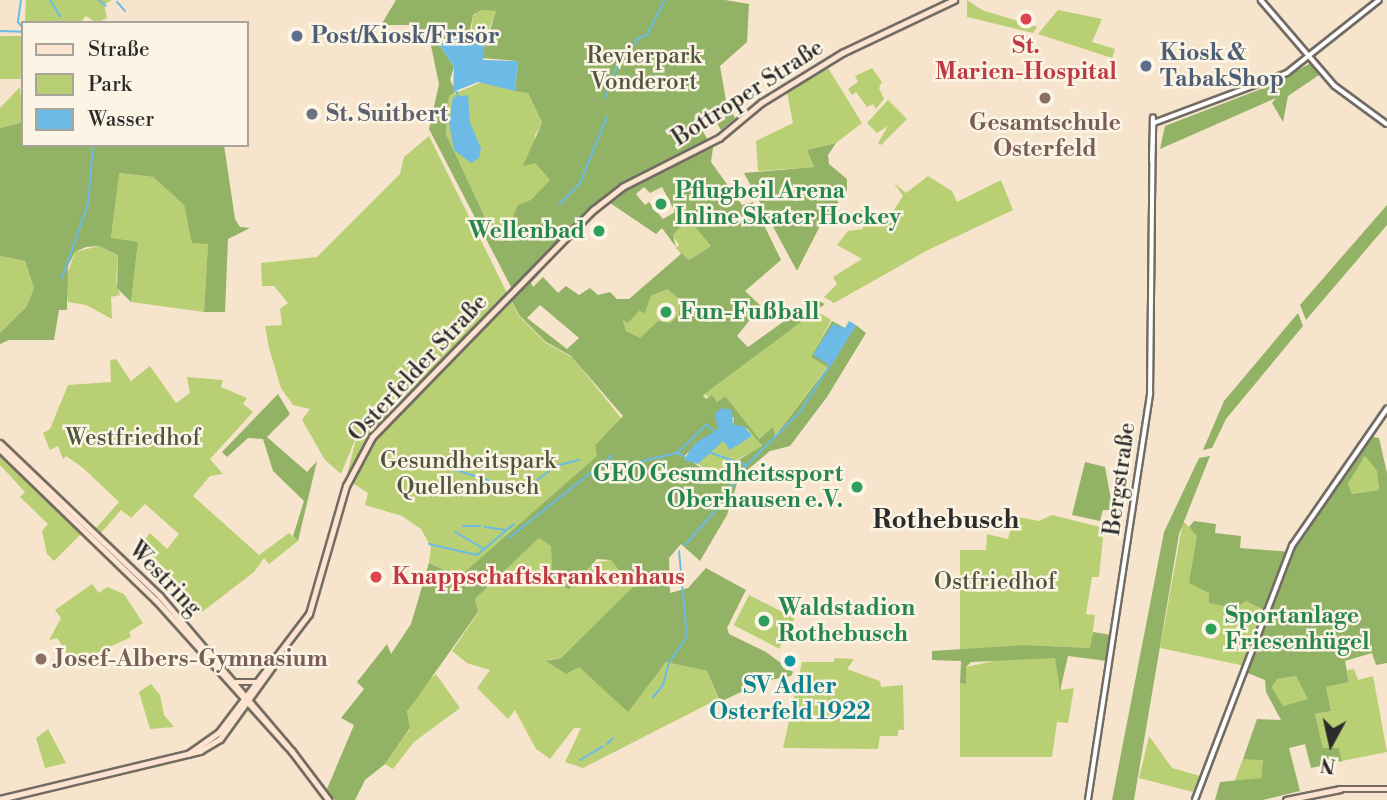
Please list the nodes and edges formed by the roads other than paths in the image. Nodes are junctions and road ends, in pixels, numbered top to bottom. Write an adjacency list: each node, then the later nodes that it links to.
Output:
1 (954, 0): 6 (main road, Bottroper Straße)
2 (1261, 0): 4 (street)
3 (1379, 0): 4 (street)
4 (1312, 57): 5 (street); 22 (street, Bergstraße)
5 (1387, 124)
6 (513, 292): 10 (main road, Osterfelder Straße)
7 (1387, 409): 23 (street)
8 (0, 443): 11 (main road, Westring)
9 (0, 449): 13 (main road, Westring)
10 (274, 663): 12 (main road, Osterfelder Straße); 13 (main road, Osterfelder Straße)
11 (234, 681): 12 (main road); 13 (main road, Westring)
12 (259, 681): 13 (main road, Osterfelder Straße)
13 (247, 700): 14 (main road, Westring); 15 (main road, Osterfelder Straße); 16 (main road, Westring); 17 (main road, Osterfelder Straße)
14 (256, 714): 15 (main road); 16 (main road, Westring)
15 (237, 716): 17 (main road, Osterfelder Straße)
16 (292, 751): 20 (main road, Westring)
17 (188, 754): 19 (main road, Osterfelder Straße)
18 (1387, 789): 21 (main road)
19 (0, 799)
20 (328, 799)
21 (1295, 799): 24 (main road)
22 (1088, 800)
23 (1195, 800)
24 (1286, 800)

